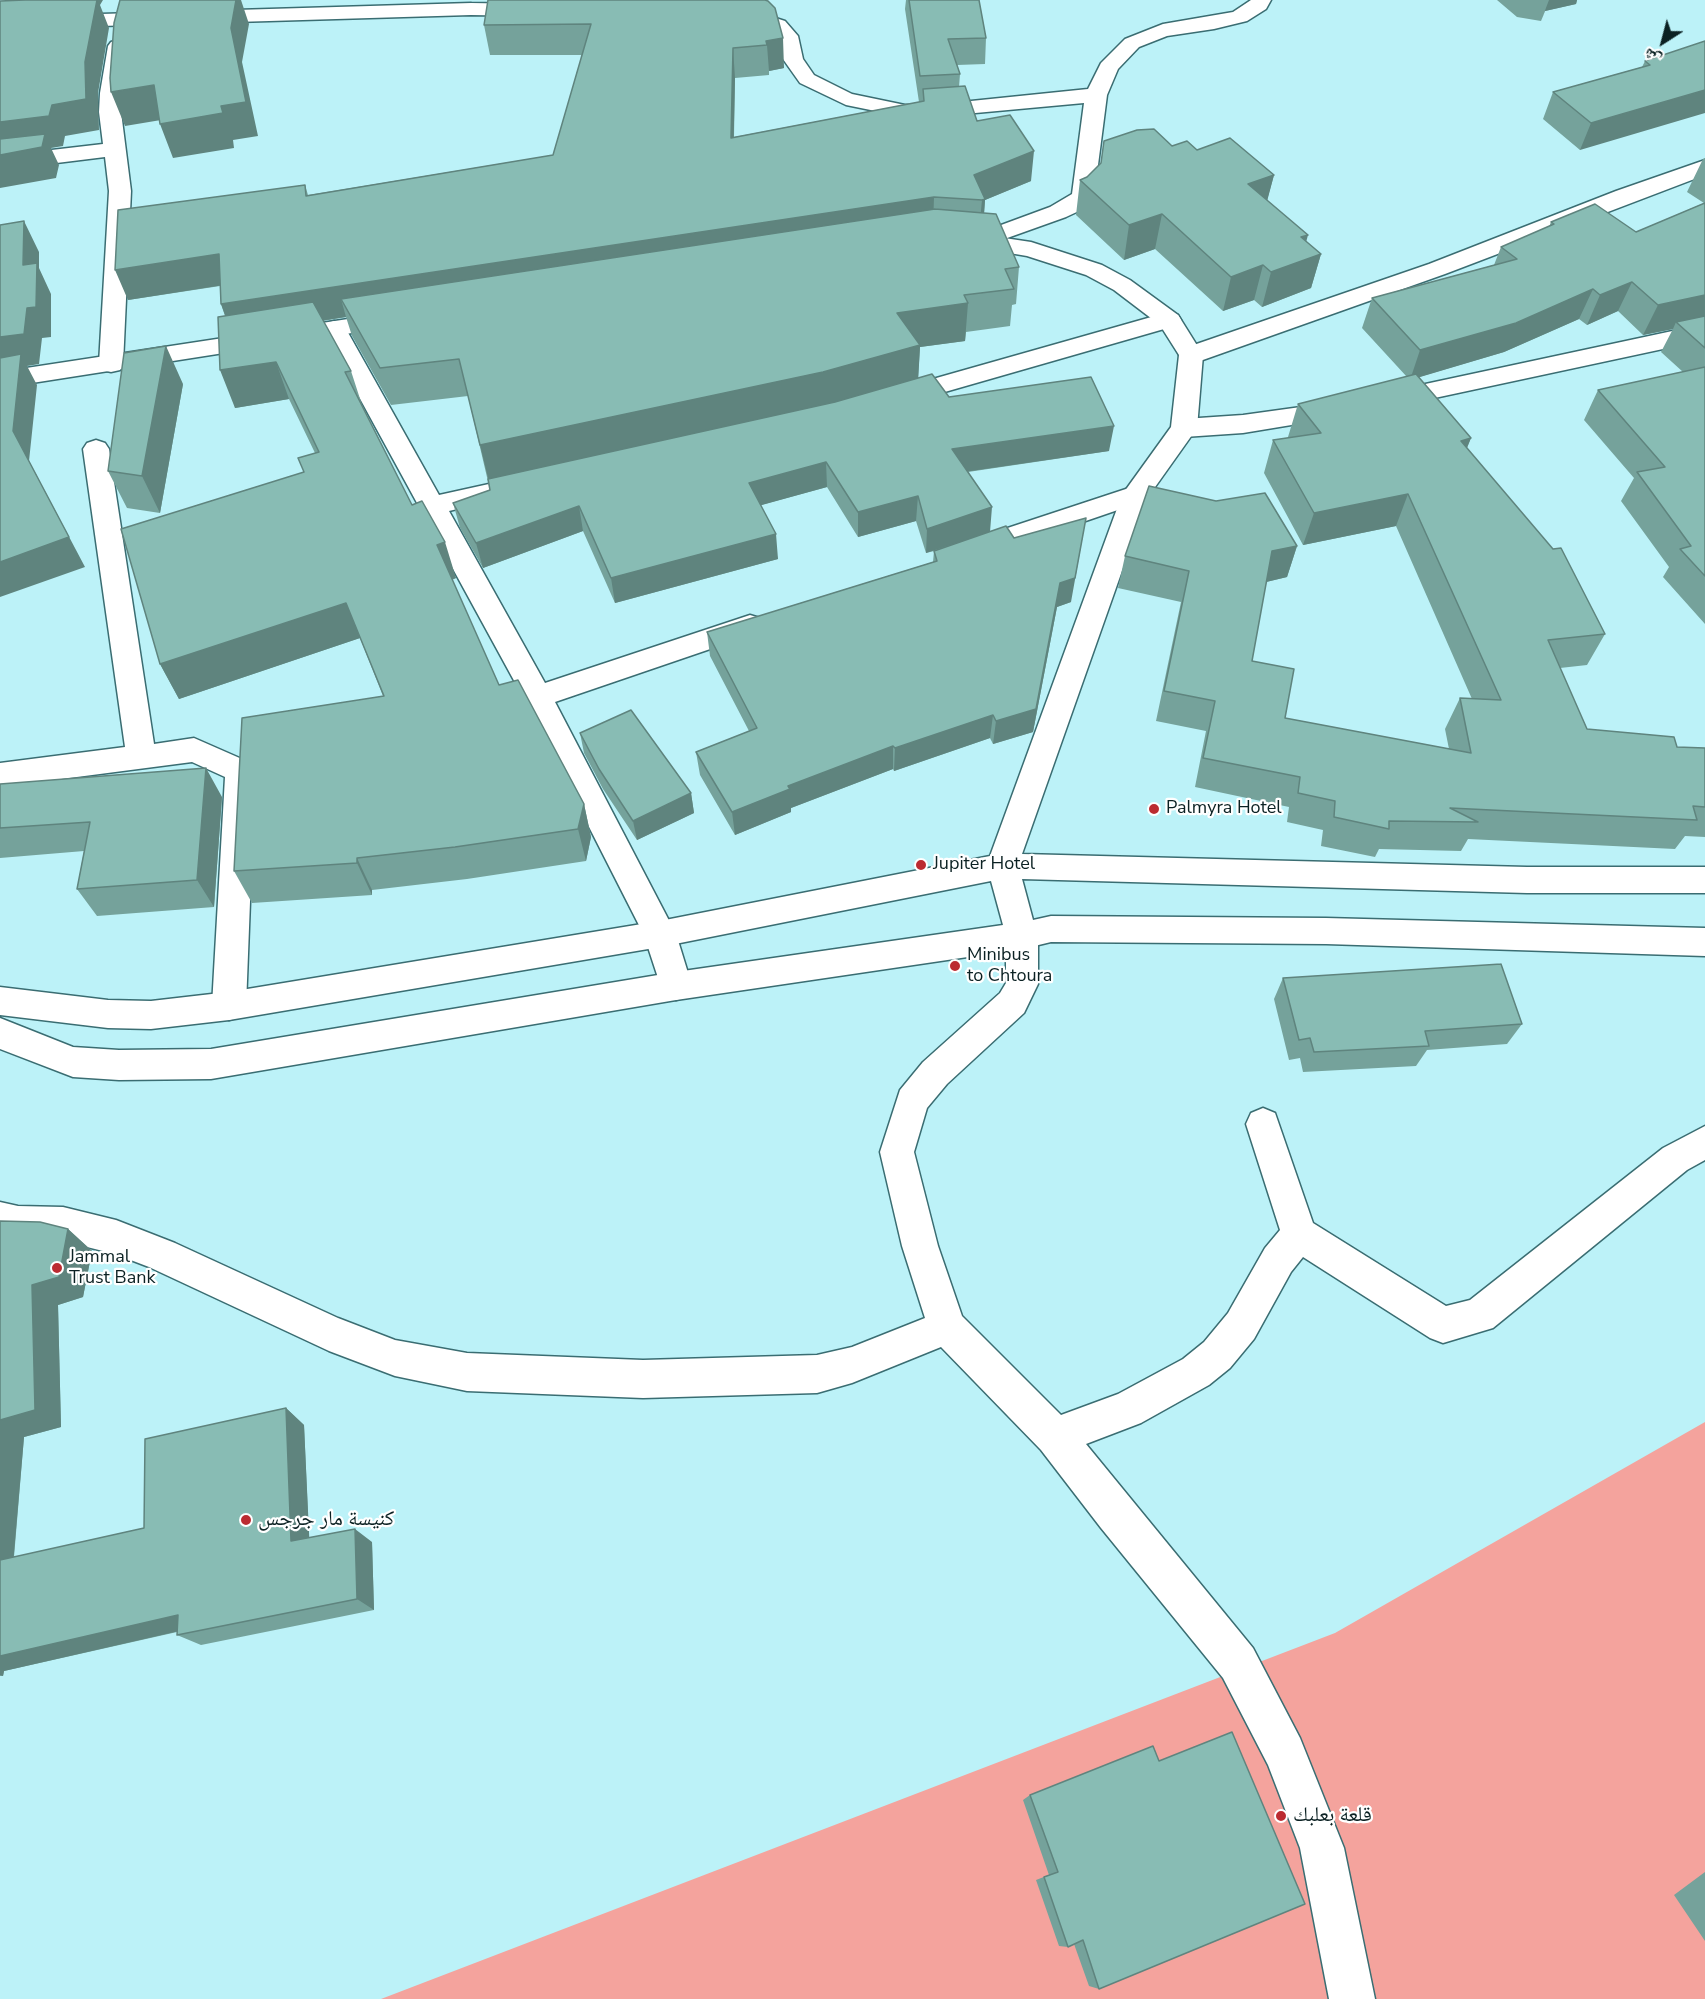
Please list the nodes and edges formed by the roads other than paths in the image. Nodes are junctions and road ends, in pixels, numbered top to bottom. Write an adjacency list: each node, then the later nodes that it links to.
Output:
1 (1262, 0): 6 (street)
2 (552, 10): 4 (street)
3 (716, 14): 6 (street)
4 (124, 20): 5 (street); 7 (street)
5 (0, 24)
6 (1096, 95): 11 (street)
7 (116, 149): 8 (street); 17 (street)
8 (0, 163)
9 (1705, 167): 16 (street)
10 (943, 238): 11 (street)
11 (982, 240): 13 (street)
12 (416, 316): 14 (street)
13 (1169, 321): 16 (street); 19 (street)
14 (334, 329): 17 (street); 24 (street)
15 (1705, 332): 20 (street)
16 (1191, 355): 20 (street)
17 (111, 364): 18 (street)
18 (0, 380)
19 (872, 406)
20 (1184, 428): 23 (street)
21 (96, 449): 28 (street)
22 (525, 486): 24 (street)
23 (1135, 495): 25 (street); 30 (street)
24 (432, 506): 27 (street)
25 (944, 560)
26 (775, 617): 27 (street)
27 (538, 697): 32 (street)
28 (141, 756): 29 (street); 37 (street)
29 (0, 775)
30 (1002, 866): 31 (street); 32 (street); 33 (street)
31 (1705, 880)
32 (660, 934): 35 (street); 37 (street)
33 (1022, 936): 34 (street); 35 (street); 43 (street)
34 (1705, 942)
35 (676, 986): 38 (street)
36 (0, 1000): 37 (street)
37 (229, 1006)
38 (0, 1034)
39 (1263, 1124): 42 (street)
40 (1705, 1142): 42 (street)
41 (0, 1219): 43 (street)
42 (1299, 1234): 44 (street)
43 (947, 1327): 44 (street)
44 (1055, 1436): 45 (street)
45 (1352, 1999)

